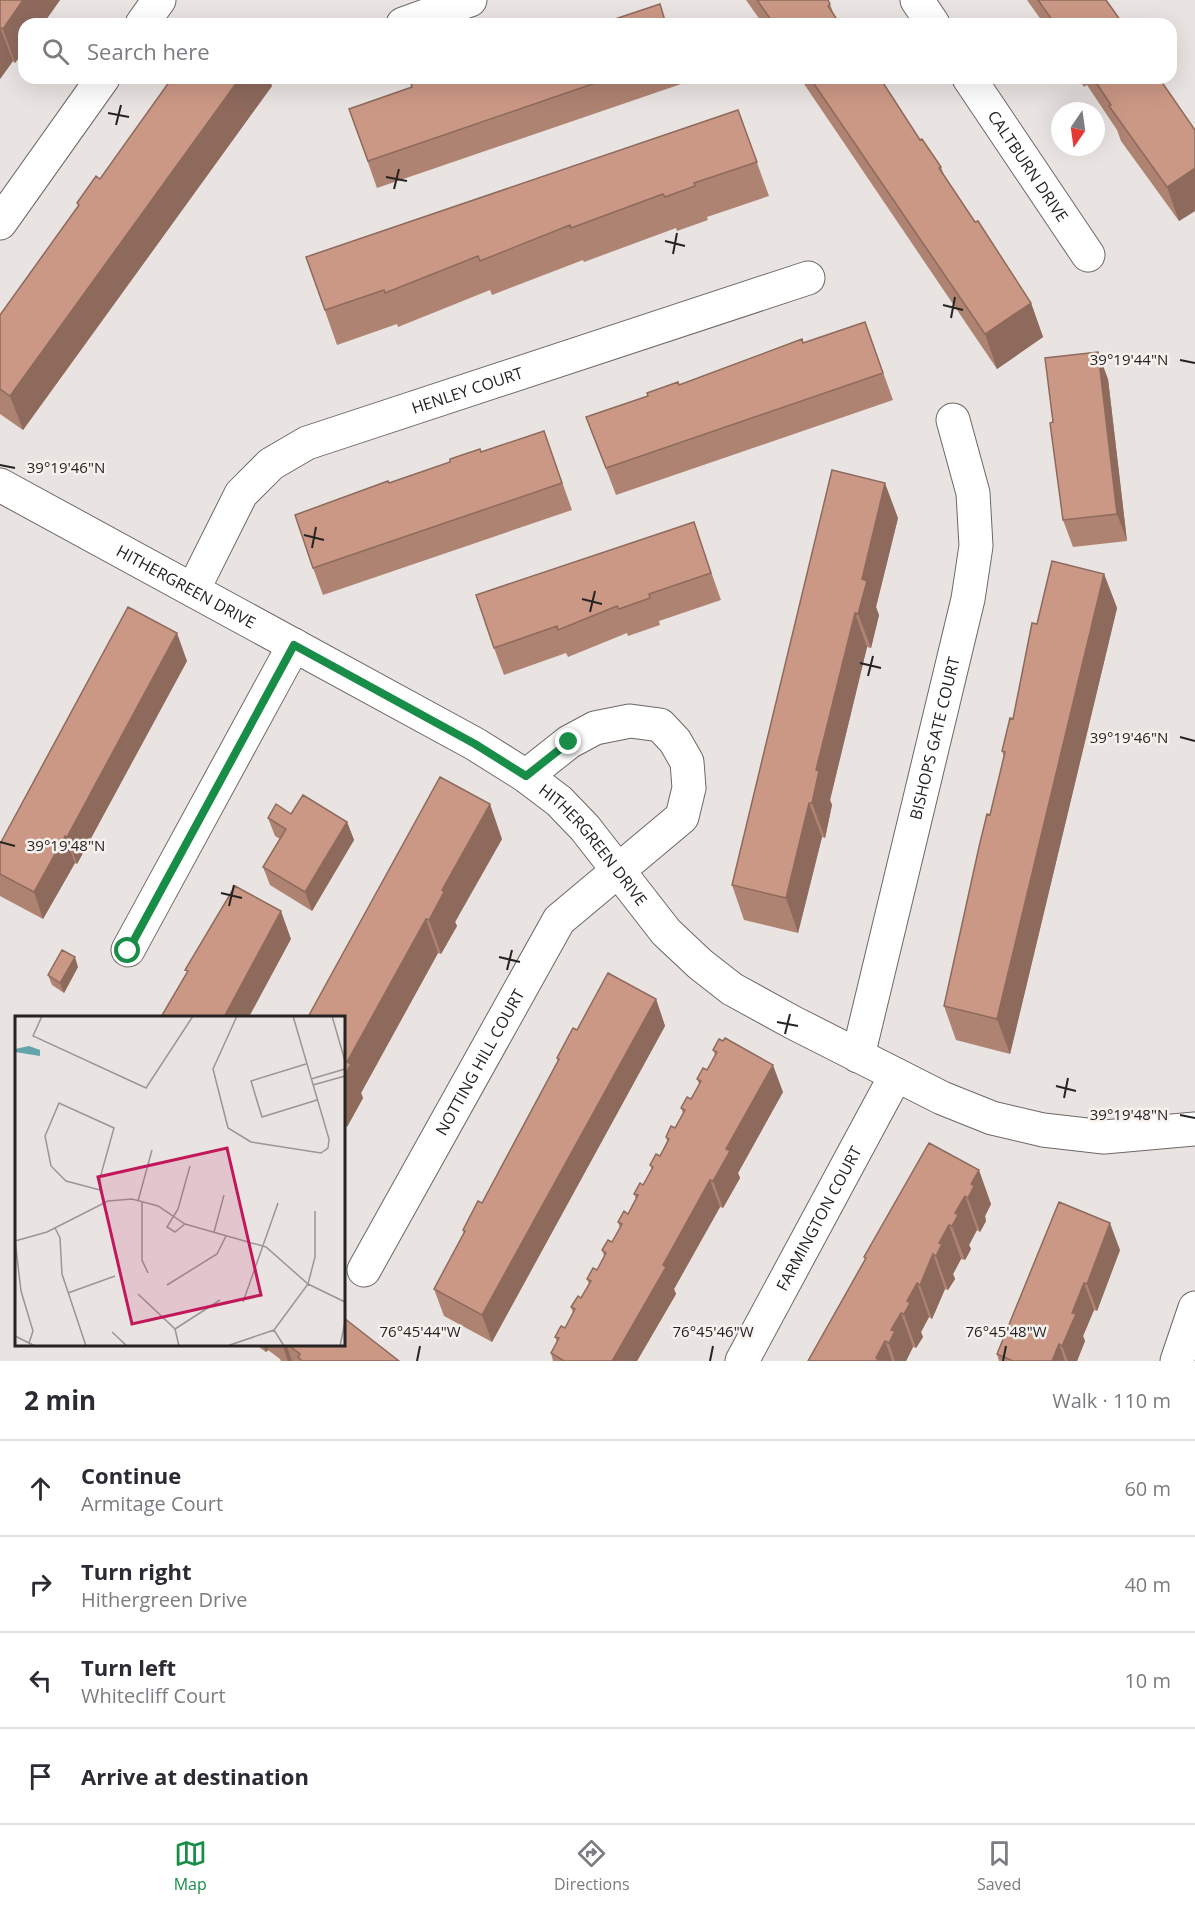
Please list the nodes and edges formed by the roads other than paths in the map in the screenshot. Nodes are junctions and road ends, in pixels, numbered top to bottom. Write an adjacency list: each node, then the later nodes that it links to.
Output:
1 (159, 0): 4 (street)
2 (470, 0): 5 (street)
3 (917, 0): 6 (street)
4 (146, 18)
5 (420, 18)
6 (929, 18)
7 (99, 84): 9 (street)
8 (973, 84): 10 (street, CALTBURN DRIVE)
9 (0, 223)
10 (1088, 255)
11 (808, 278): 14 (street, HENLEY COURT)
12 (953, 420): 19 (street, BISHOPS GATE COURT)
13 (0, 485): 14 (street, HITHERGREEN DRIVE)
14 (193, 590): 15 (street, HITHERGREEN DRIVE)
15 (294, 645): 16 (street, HITHERGREEN DRIVE); 18 (street)
16 (526, 776): 17 (street, HITHERGREEN DRIVE); 17 (street, NOTTING HILL COURT)
17 (619, 872): 19 (street, HITHERGREEN DRIVE); 22 (street, NOTTING HILL COURT)
18 (128, 951)
19 (858, 1056): 20 (street, HITHERGREEN DRIVE)
20 (896, 1075): 21 (street, HITHERGREEN DRIVE); 24 (street, FARMINGTON COURT)
21 (1195, 1129)
22 (364, 1270)
23 (1195, 1308): 25 (street)
24 (741, 1361)
25 (1177, 1361)

